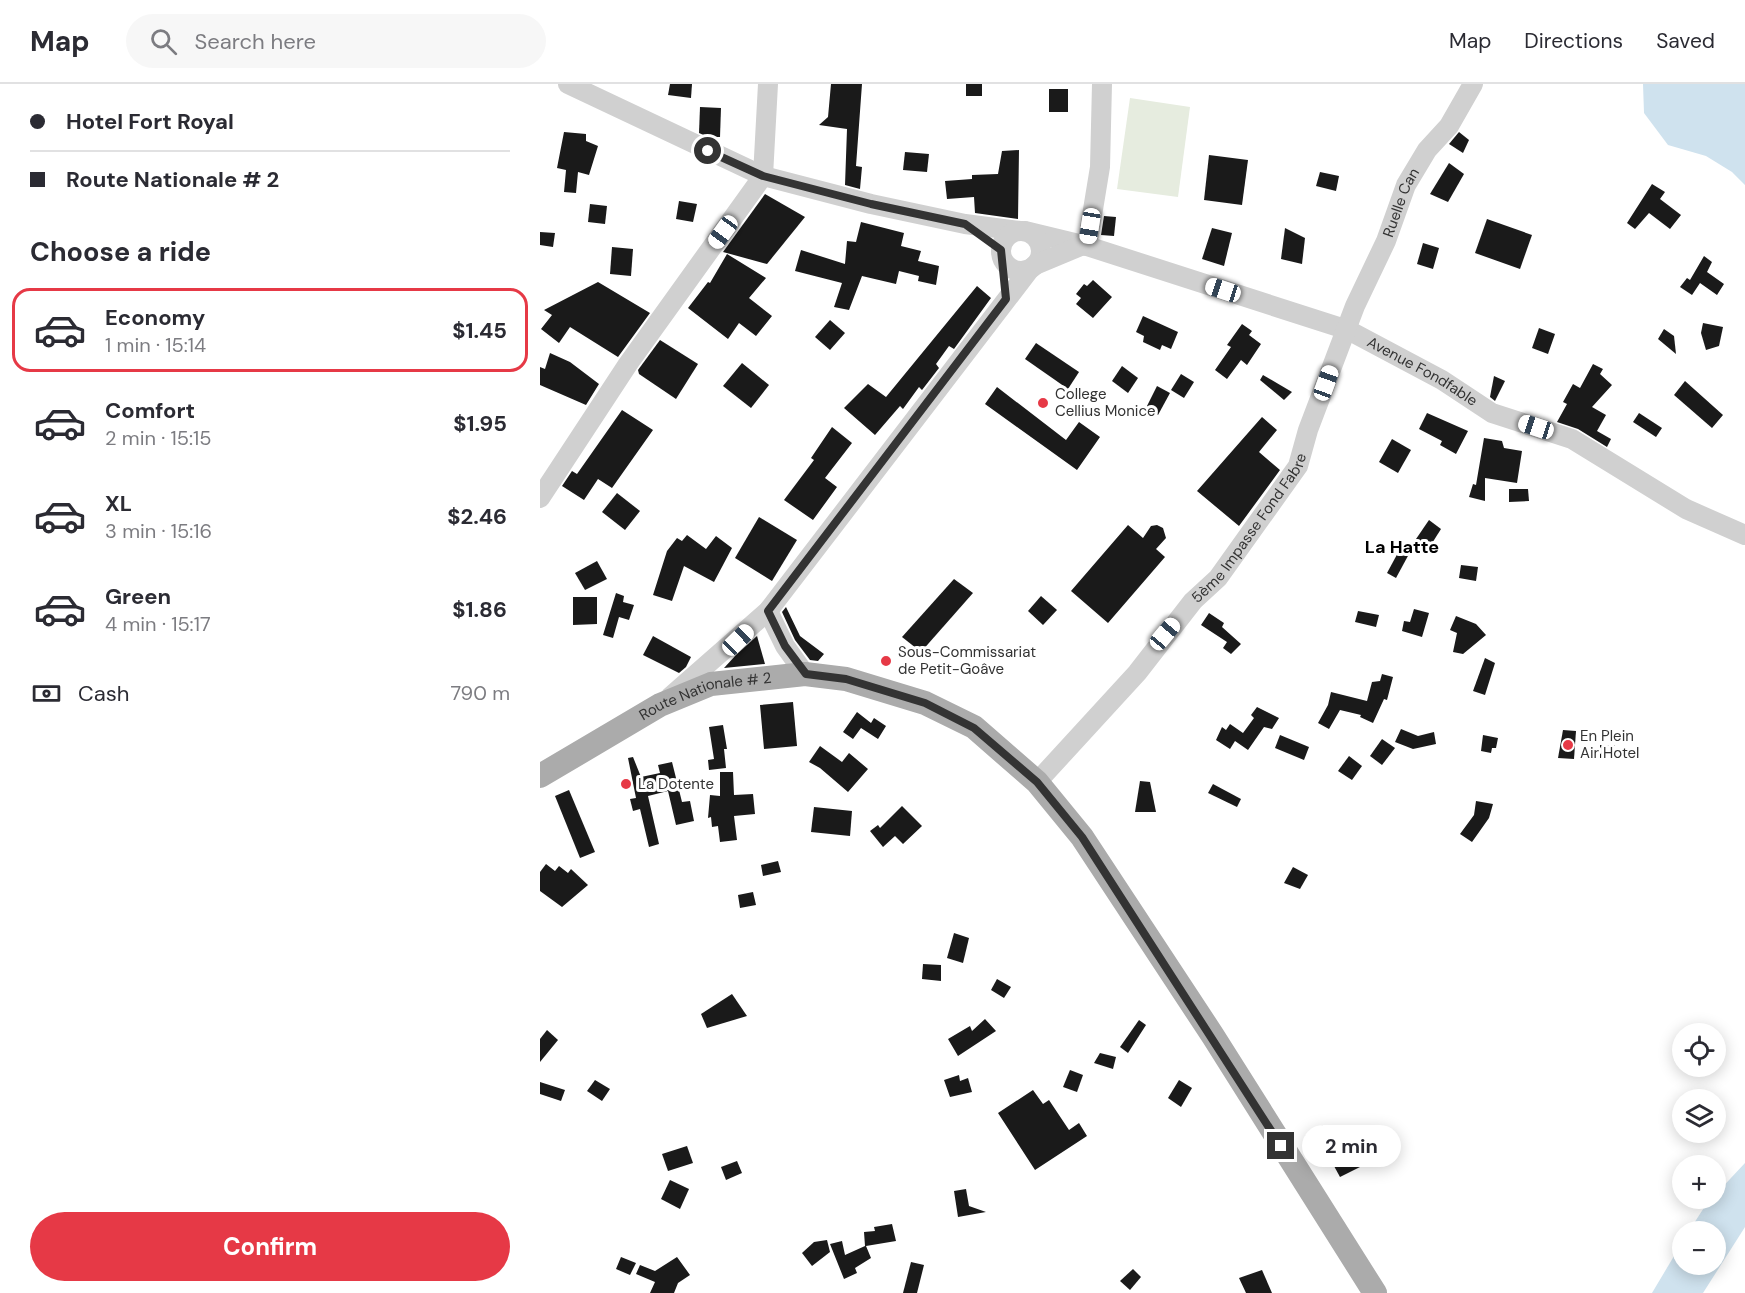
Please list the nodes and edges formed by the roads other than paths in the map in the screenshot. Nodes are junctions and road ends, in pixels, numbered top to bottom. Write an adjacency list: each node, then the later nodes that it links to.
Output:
1 (568, 84): 6 (street, Avenue Fondfable)
2 (613, 84): 6 (street)
3 (768, 84): 7 (street)
4 (1102, 84): 10 (street)
5 (1473, 84): 14 (street, Ruelle Can)
6 (614, 104): 7 (street, Avenue Fondfable)
7 (763, 176): 8 (street, Avenue Fondfable); 15 (street)
8 (965, 224): 9 (street, Avenue Fondfable); 11 (street)
9 (1023, 231): 10 (street, Avenue Fondfable); 11 (street); 12 (street)
10 (1085, 246): 12 (street); 14 (street, Avenue Fondfable)
11 (1002, 256): 12 (street); 13 (street)
12 (1033, 267): 13 (street)
13 (1006, 299): 17 (street)
14 (1348, 330): 16 (street, Avenue Fondfable); 21 (street, 5ème Impasse Fond Fabre)
15 (540, 498)
16 (1745, 535)
17 (768, 611): 18 (street); 19 (street)
18 (806, 674): 19 (main road, Route Nationale # 2); 21 (main road, Route Nationale # 2)
19 (660, 705): 20 (main road, Route Nationale # 2)
20 (540, 776)
21 (1037, 782): 22 (main road, Route Nationale # 2)
22 (1376, 1293)

